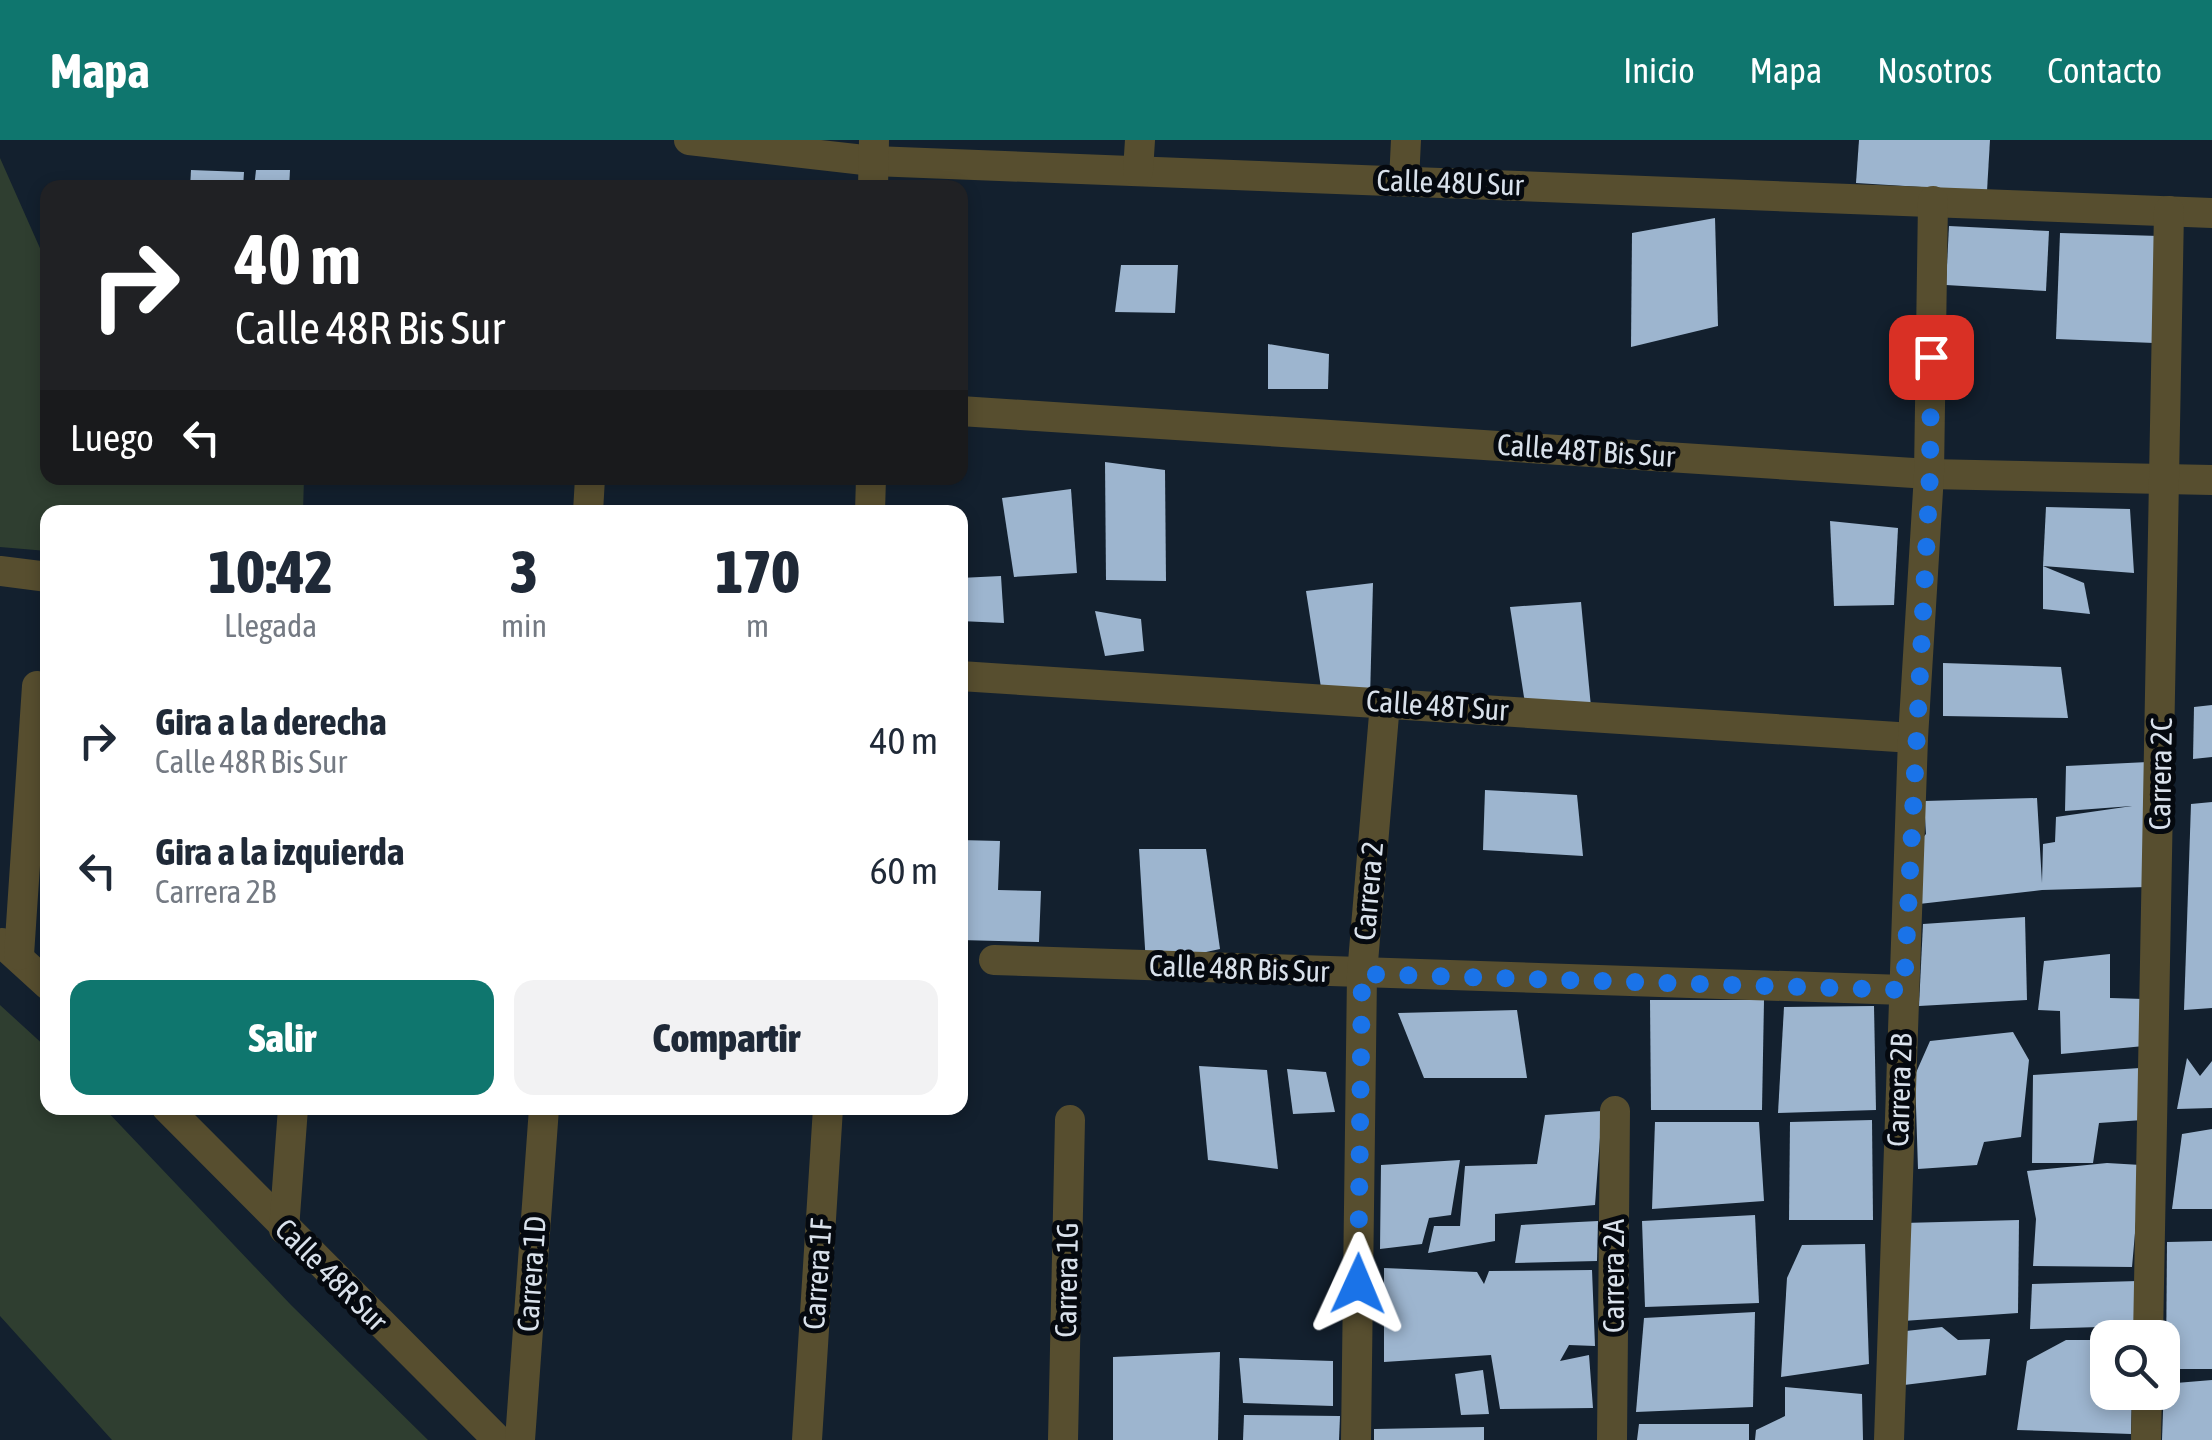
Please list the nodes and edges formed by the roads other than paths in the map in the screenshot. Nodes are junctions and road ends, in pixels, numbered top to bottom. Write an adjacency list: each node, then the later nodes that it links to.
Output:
1 (689, 140): 4 (street, Calle 48U Sur)
2 (1140, 140): 5 (street)
3 (1406, 140): 6 (street)
4 (873, 163): 5 (street, Calle 48U Sur)
5 (1138, 171): 6 (street, Calle 48U Sur)
6 (1404, 181): 7 (street, Calle 48U Sur)
7 (1932, 202): 8 (street, Calle 48U Sur); 11 (street, Carrera 2B)
8 (2169, 211): 9 (street, Calle 48U Sur); 12 (street, Carrera 2C)
9 (2212, 212)
10 (968, 412): 11 (street, Calle 48T Bis Sur)
11 (1930, 474): 12 (street, Calle 48T Bis Sur); 19 (street, Carrera 2B)
12 (2167, 478): 13 (street, Calle 48T Bis Sur); 32 (street, Carrera 2C)
13 (2212, 480)
14 (0, 571): 15 (street)
15 (40, 576)
16 (968, 677): 18 (street, Calle 48T Sur)
17 (37, 686): 20 (street)
18 (1385, 703): 19 (street, Calle 48T Sur); 22 (street, Carrera 2)
19 (1913, 738): 24 (street, Carrera 2B)
20 (9, 948): 23 (street)
21 (994, 960): 22 (street, Calle 48R Bis Sur)
22 (1362, 974): 24 (street, Calle 48R Bis Sur); 38 (street, Carrera 2)
23 (40, 977)
24 (1904, 990): 40 (street, Carrera 2B)
25 (1615, 1111): 39 (street, Carrera 2A)
26 (174, 1115): 31 (street, Calle 48R Sur)
27 (292, 1115): 31 (street)
28 (543, 1115): 35 (street, Carrera 1D)
29 (828, 1115): 36 (street, Carrera 1F)
30 (1070, 1120): 37 (street, Carrera 1G)
31 (284, 1229): 34 (street, Calle 48R Sur)
32 (2148, 1320)
33 (2147, 1410): 41 (street)
34 (498, 1440)
35 (520, 1440)
36 (807, 1440)
37 (1063, 1440)
38 (1356, 1440)
39 (1612, 1440)
40 (1890, 1440)
41 (2146, 1440)

